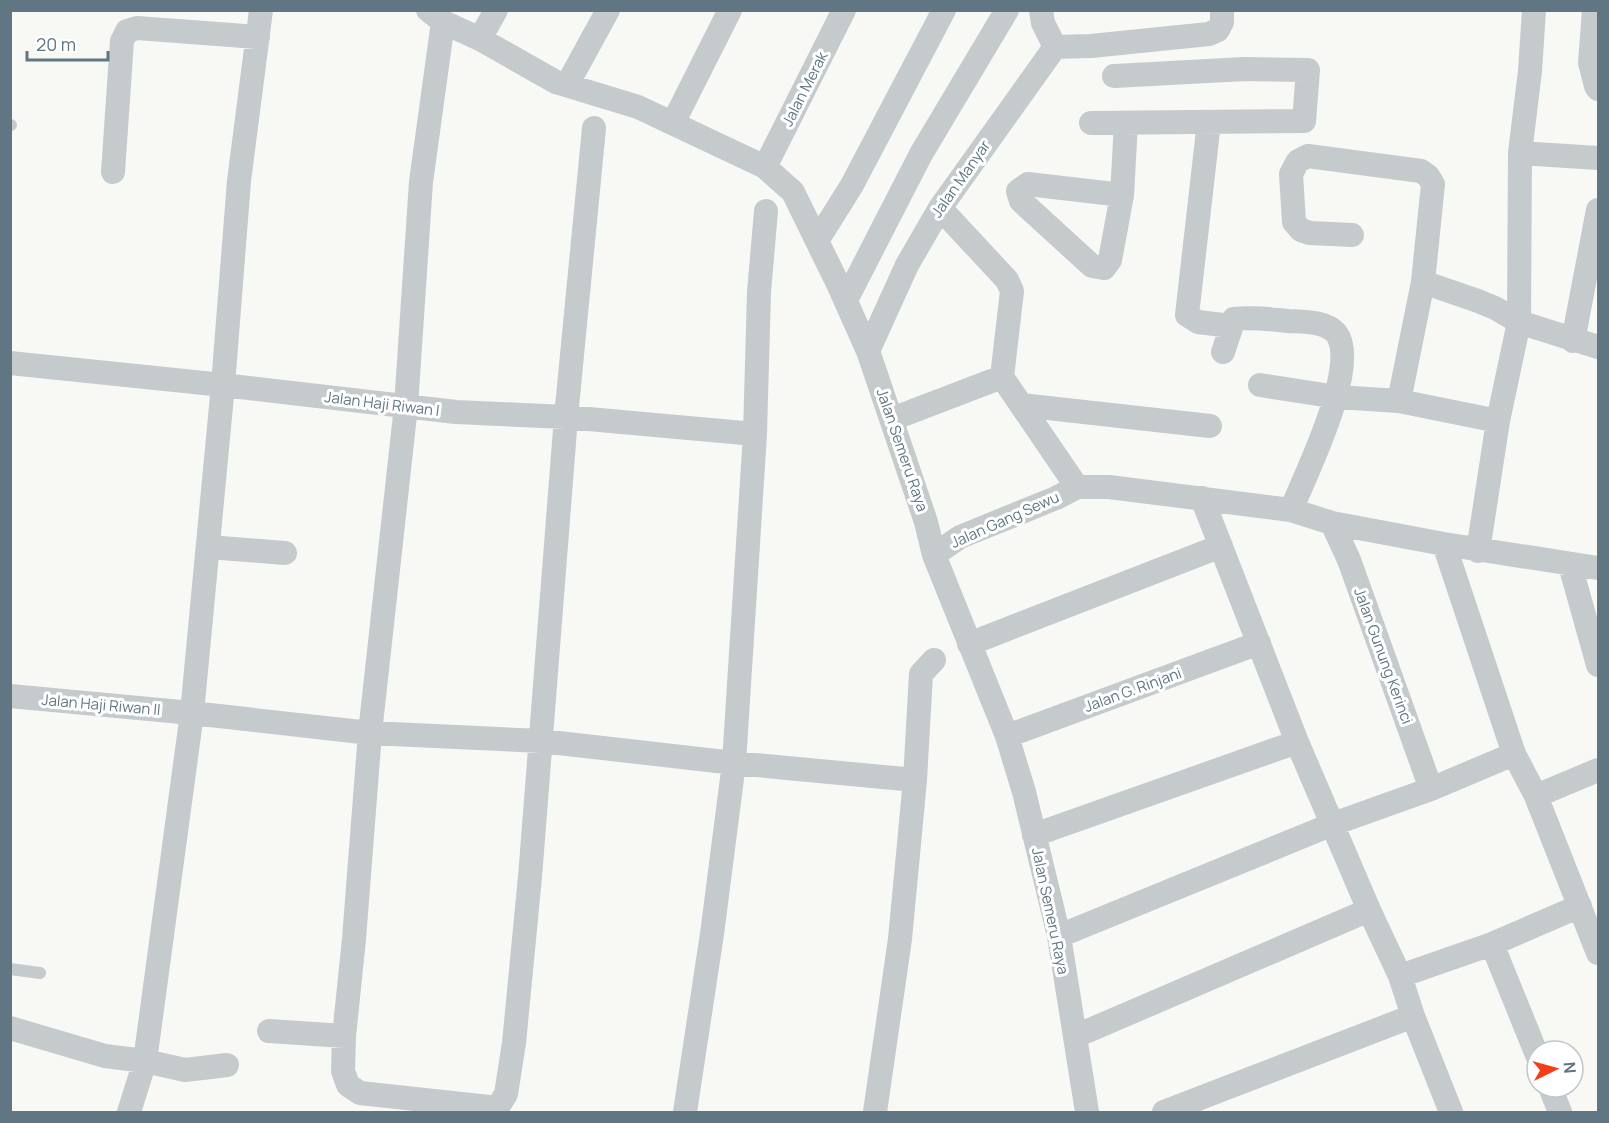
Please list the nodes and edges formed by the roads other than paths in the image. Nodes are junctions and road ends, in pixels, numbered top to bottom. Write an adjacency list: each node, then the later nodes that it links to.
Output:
1 (261, 10): 13 (street)
2 (496, 10): 14 (street)
3 (608, 10): 17 (street)
4 (730, 10): 20 (street)
5 (844, 10): 26 (street, Jalan Merak)
6 (944, 10): 33 (street)
7 (1007, 10): 35 (street)
8 (1222, 10): 15 (street)
9 (1534, 10): 24 (street)
10 (1594, 10): 18 (street)
11 (1038, 12): 15 (street)
12 (435, 16): 14 (street, Jalan Semeru Raya); 49 (street)
13 (258, 37): 27 (street); 44 (street)
14 (480, 39): 17 (street, Jalan Semeru Raya)
15 (1055, 47): 29 (street, Jalan Manyar)
16 (1114, 76): 19 (street)
17 (567, 85): 20 (street, Jalan Semeru Raya)
18 (1599, 89)
19 (1209, 122): 22 (street); 37 (street)
20 (673, 123): 26 (street, Jalan Semeru Raya)
21 (1091, 123): 22 (street)
22 (1126, 123): 28 (street)
23 (594, 128): 50 (street)
24 (1521, 153): 25 (street); 36 (street)
25 (1599, 158)
26 (765, 167): 33 (street, Jalan Semeru Raya)
27 (113, 172)
28 (1122, 195)
29 (940, 208): 40 (street, Jalan Manyar); 43 (street)
30 (1599, 210): 38 (street)
31 (766, 211): 54 (street)
32 (1352, 235): 34 (street)
33 (817, 241): 35 (street, Jalan Semeru Raya)
34 (1423, 282): 36 (street); 47 (street)
35 (846, 300): 40 (street, Jalan Semeru Raya)
36 (1519, 322): 38 (street); 52 (street)
37 (1231, 326): 41 (street); 46 (street)
38 (1573, 341): 39 (street)
39 (1599, 348)
40 (868, 351): 51 (street, Jalan Semeru Raya)
41 (1223, 352)
42 (10, 363): 44 (street, Jalan Haji Riwan I)
43 (1002, 377): 48 (street); 51 (street)
44 (223, 385): 49 (street, Jalan Haji Riwan I); 61 (street)
45 (1260, 385): 46 (street)
46 (1337, 397): 47 (street); 57 (street)
47 (1399, 401): 52 (street)
48 (1022, 405): 53 (street); 55 (street)
49 (406, 406): 50 (street, Jalan Haji Riwan I); 73 (street)
50 (566, 417): 54 (street, Jalan Haji Riwan I); 75 (street)
51 (892, 419): 64 (street, Jalan Semeru Raya)
52 (1498, 421): 62 (street)
53 (1210, 426)
54 (754, 434): 78 (street)
55 (1077, 487): 56 (street); 64 (street, Jalan Gang Sewu)
56 (1202, 498): 57 (street); 60 (street)
57 (1291, 510): 58 (street)
58 (1332, 523): 59 (street); 81 (street, Jalan Gunung Kerinci)
59 (1444, 544): 62 (street); 77 (street)
60 (1221, 546): 67 (street); 68 (street)
61 (208, 547): 63 (street); 72 (street)
62 (1478, 550): 65 (street)
63 (285, 553)
64 (934, 555): 68 (street, Jalan Semeru Raya)
65 (1570, 565): 66 (street); 70 (street)
66 (1599, 568)
67 (1259, 643): 74 (street, Jalan G. Rinjani); 76 (street)
68 (969, 644): 74 (street, Jalan Semeru Raya)
69 (934, 660): 80 (street)
70 (1599, 665)
71 (10, 696): 72 (street, Jalan Haji Riwan II)
72 (192, 713): 73 (street, Jalan Haji Riwan II); 99 (street)
73 (370, 733): 75 (street, Jalan Haji Riwan II); 96 (street)
74 (1007, 736): 84 (street, Jalan Semeru Raya)
75 (541, 741): 78 (street, Jalan Haji Riwan II); 96 (street)
76 (1297, 742): 83 (street); 84 (street)
77 (1514, 754): 81 (street); 82 (street)
78 (734, 763): 80 (street, Jalan Haji Riwan II); 103 (street)
79 (1599, 770): 82 (street)
80 (915, 780): 104 (street)
81 (1431, 789): 83 (street)
82 (1536, 796): 85 (street)
83 (1333, 824): 86 (street); 87 (street)
84 (1034, 835): 87 (street, Jalan Semeru Raya)
85 (1580, 906): 88 (street); 89 (street)
86 (1369, 910): 92 (street); 97 (street)
87 (1059, 936): 97 (street, Jalan Semeru Raya)
88 (1492, 944): 92 (street); 98 (street)
89 (1599, 953)
90 (10, 969): 91 (lane)
91 (40, 973)
92 (1400, 976): 93 (street)
93 (1413, 1016): 101 (street); 106 (street)
94 (10, 1028): 99 (street)
95 (269, 1031): 96 (street)
96 (344, 1036)
97 (1076, 1036): 105 (street, Jalan Semeru Raya)
98 (1531, 1039)
99 (145, 1061): 100 (street); 102 (street)
100 (227, 1065)
101 (1448, 1112)
102 (129, 1113)
103 (686, 1113)
104 (875, 1113)
105 (1087, 1113)
106 (1164, 1113)

